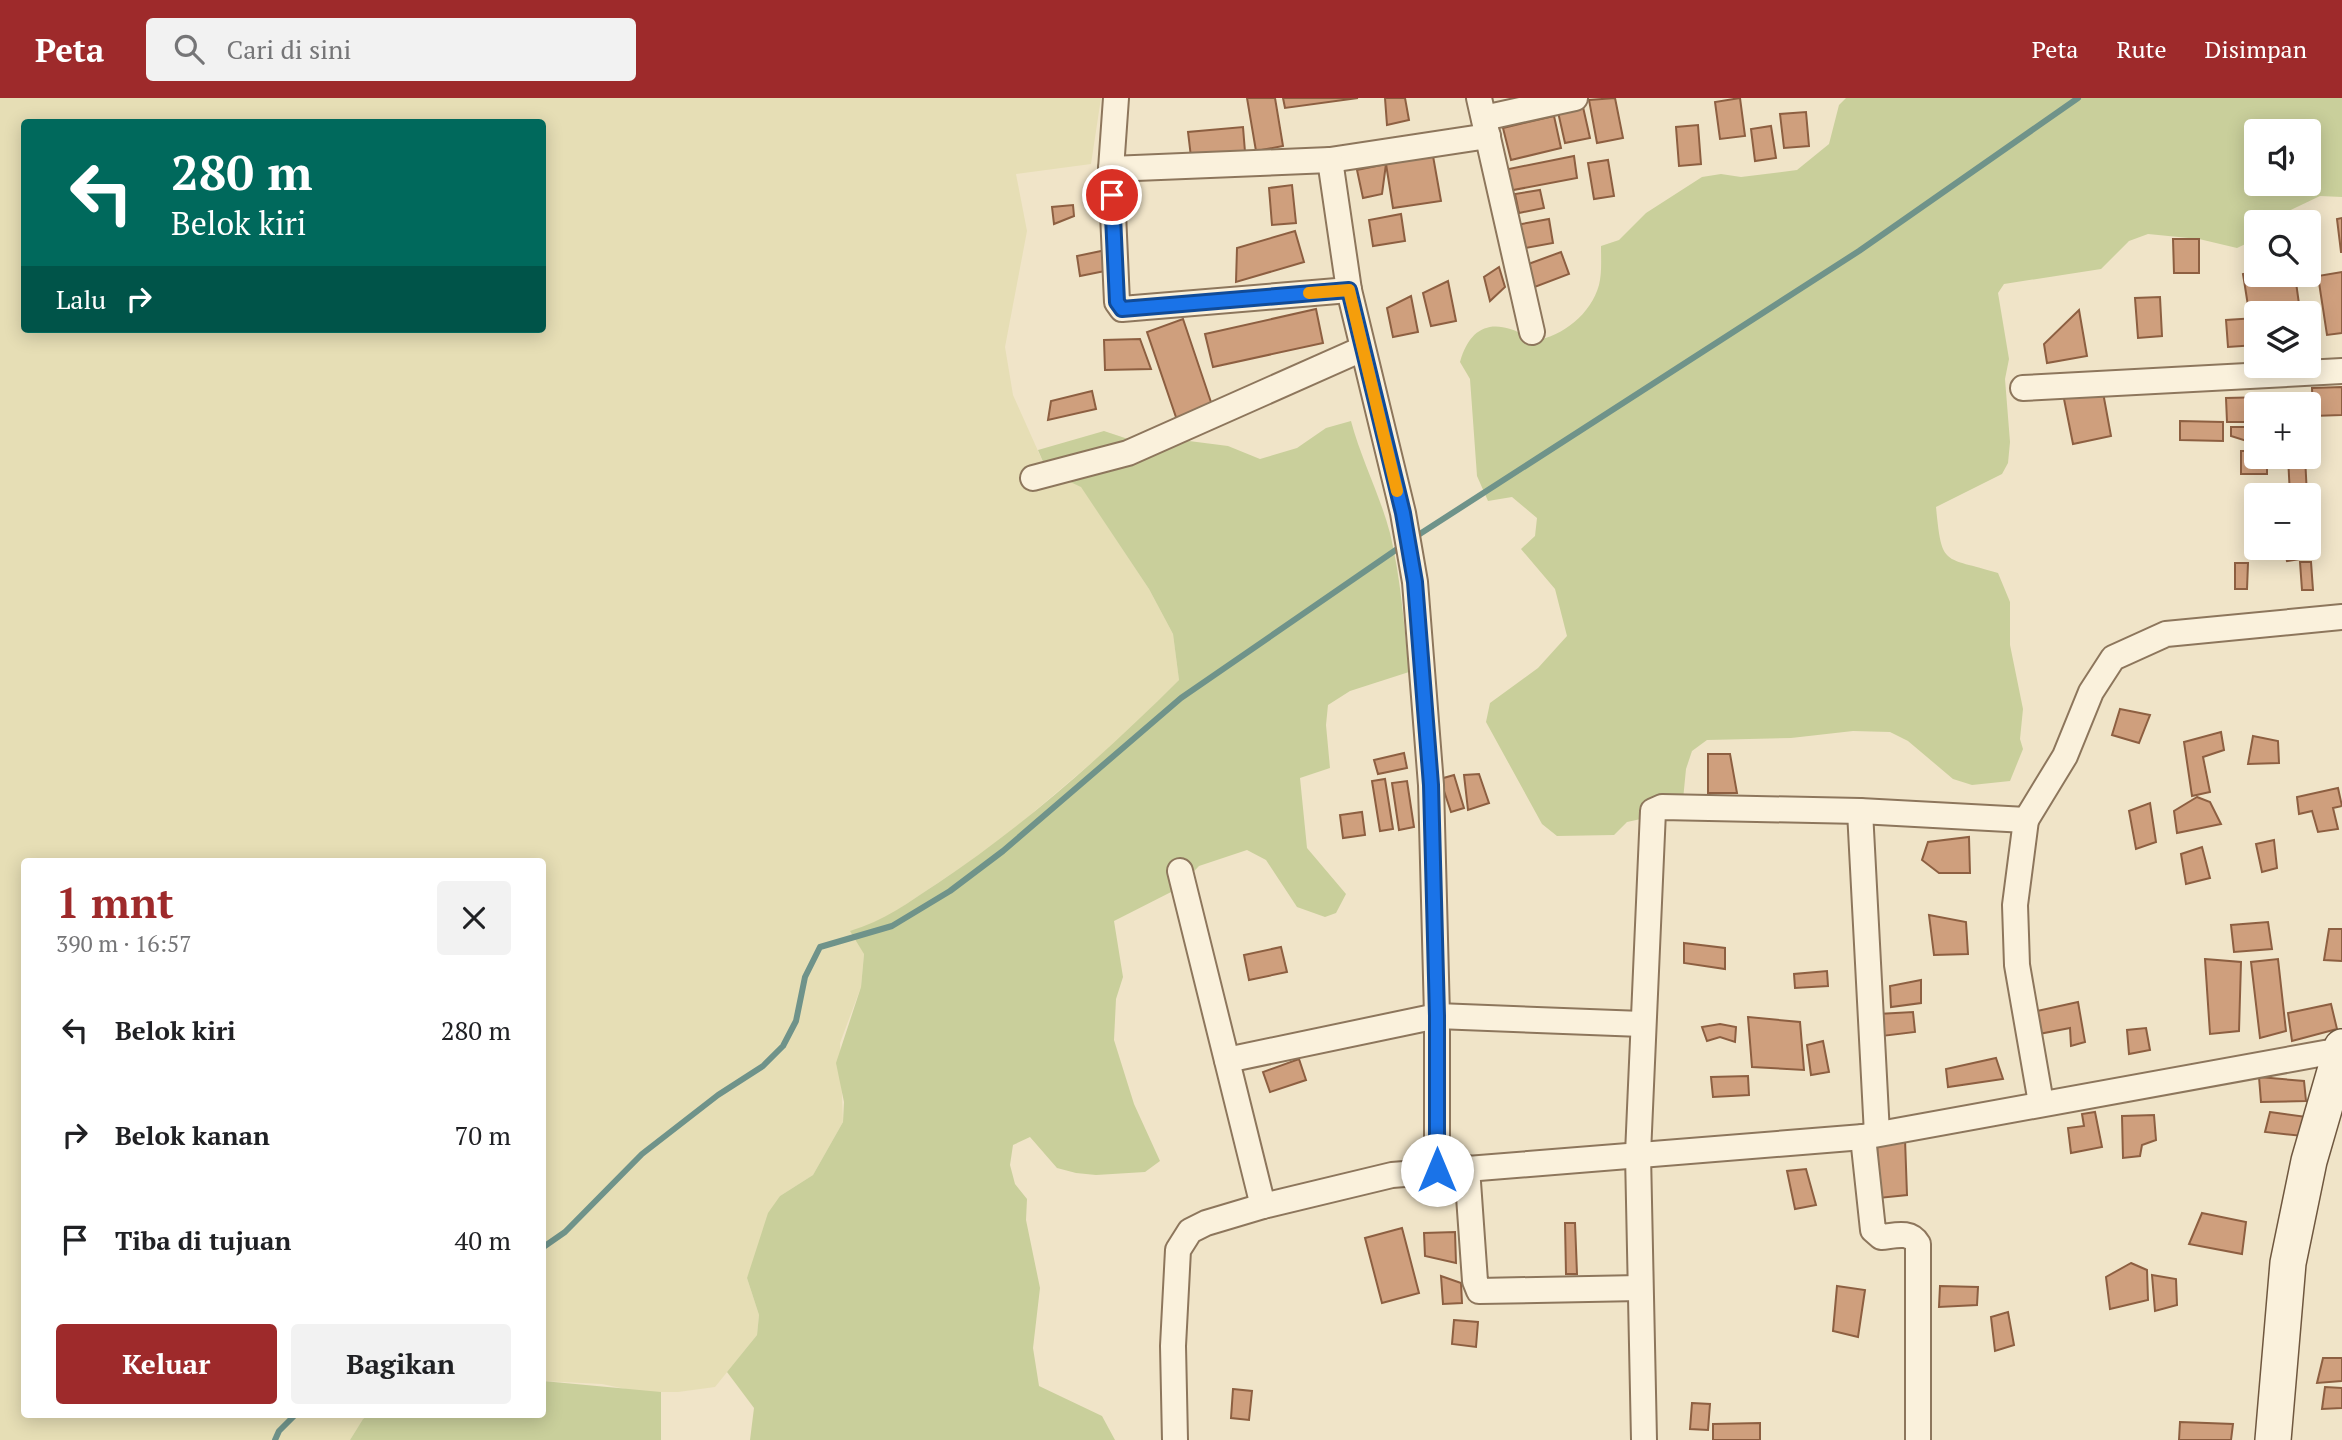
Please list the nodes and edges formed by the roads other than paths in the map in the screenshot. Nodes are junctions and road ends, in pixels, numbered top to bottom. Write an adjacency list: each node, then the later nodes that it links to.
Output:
1 (1116, 98): 5 (street)
2 (1575, 98): 3 (street)
3 (1484, 117): 4 (street); 7 (street)
4 (1330, 160): 5 (street); 6 (street)
5 (1111, 169): 6 (street)
6 (1349, 290): 8 (street)
7 (1532, 332)
8 (1362, 349): 11 (street); 16 (street)
9 (2342, 371): 10 (street)
10 (2023, 388)
11 (1034, 478)
12 (2342, 617): 14 (street)
13 (1860, 811): 14 (street); 17 (street); 21 (street)
14 (2026, 820): 20 (street)
15 (1180, 871): 19 (street)
16 (1437, 1016): 17 (street); 19 (street); 24 (street)
17 (1642, 1024): 22 (street)
18 (2342, 1049): 20 (street); 30 (street)
19 (1227, 1059): 25 (street)
20 (2041, 1103): 21 (street)
21 (1870, 1135): 22 (street); 29 (street)
22 (1638, 1154): 23 (street); 26 (street)
23 (1467, 1168): 24 (street); 26 (street)
24 (1437, 1170): 25 (street)
25 (1263, 1206): 27 (street)
26 (1640, 1288): 28 (street)
27 (1175, 1440)
28 (1644, 1440)
29 (1918, 1440)
30 (2273, 1440)

